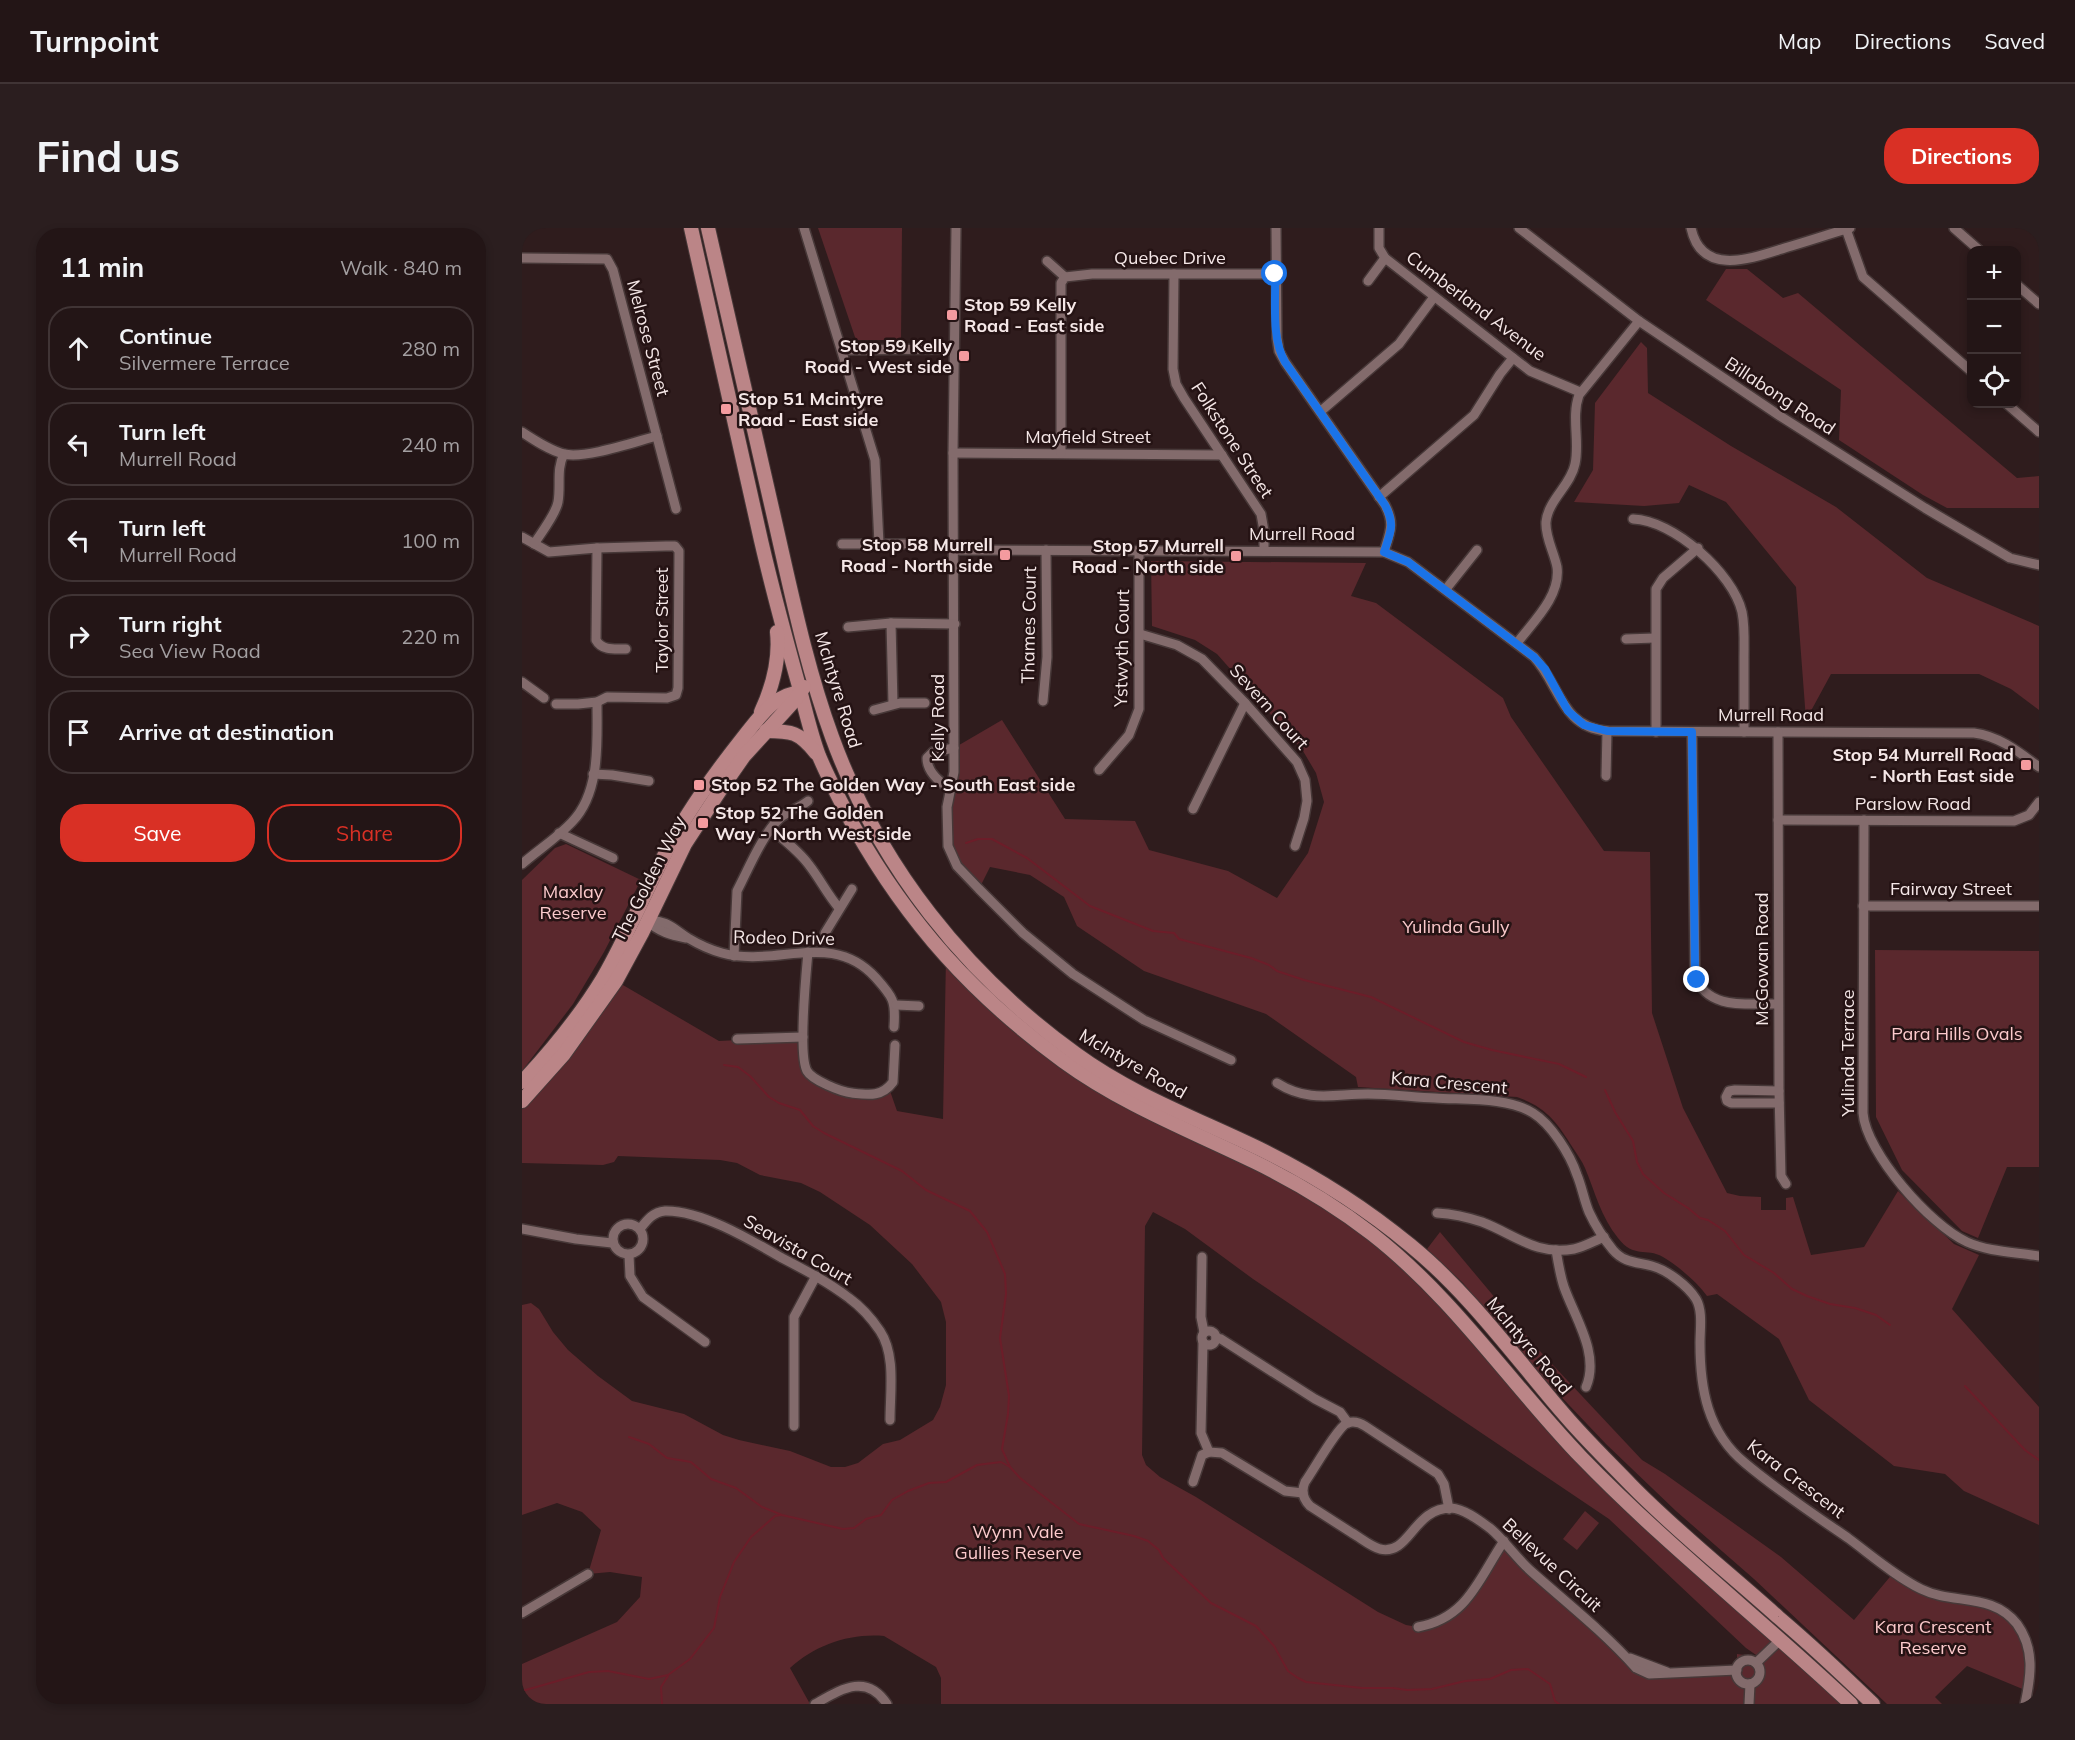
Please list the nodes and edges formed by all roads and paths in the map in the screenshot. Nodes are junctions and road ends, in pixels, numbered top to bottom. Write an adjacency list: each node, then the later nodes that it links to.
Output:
1 (691, 228): 56 (main road, McIntyre Road)
2 (708, 228): 54 (main road, McIntyre Road)
3 (804, 228): 24 (street)
4 (956, 228): 23 (street, Kelly Road)
5 (1276, 228): 16 (street)
6 (1378, 228): 13 (street, Cumberland Avenue)
7 (1519, 228): 22 (street, Billabong Road)
8 (1690, 228): 10 (street)
9 (1954, 228): 11 (street)
10 (1849, 229): 26 (street)
11 (1974, 246)
12 (522, 258): 32 (street, Melrose Street)
13 (1385, 258): 18 (street, Cumberland Avenue); 20 (street, Cumberland Avenue)
14 (1047, 261): 17 (street)
15 (1174, 274): 16 (street, Quebec Drive); 17 (street, Quebec Drive); 36 (street, Folkstone Street)
16 (1275, 274): 29 (street)
17 (1065, 277): 34 (street)
18 (1368, 281)
19 (2021, 288): 21 (street)
20 (1434, 297): 25 (street, Cumberland Avenue); 29 (street)
21 (2039, 304)
22 (1639, 321): 27 (street); 53 (street, Billabong Road)
23 (954, 349): 24 (street); 33 (street, Kelly Road)
24 (843, 350): 43 (street)
25 (1513, 358): 27 (street, Cumberland Avenue); 37 (street)
26 (1967, 368)
27 (1581, 392): 63 (street)
28 (2012, 408): 31 (street)
29 (1321, 411): 37 (street)
30 (522, 432): 35 (street)
31 (2039, 432)
32 (657, 436): 35 (street); 38 (street, Melrose Street)
33 (953, 453): 34 (street, Mayfield Street); 47 (street, Kelly Road)
34 (1061, 453): 36 (street, Mayfield Street)
35 (564, 454): 41 (street)
36 (1222, 455): 51 (street, Folkstone Street)
37 (1379, 497): 52 (street)
38 (676, 509)
39 (1632, 519): 46 (street)
40 (522, 537): 41 (street, Taylor Street)
41 (534, 544): 45 (street, Taylor Street)
42 (842, 544): 43 (street)
43 (879, 544): 44 (street)
44 (910, 544)
45 (597, 548): 64 (street); 68 (street, Taylor Street)
46 (1698, 548): 61 (street); 81 (street)
47 (953, 550): 48 (street, Murrell Road); 58 (street, Kelly Road)
48 (1046, 550): 49 (street, Murrell Road); 69 (street, Thames Court)
49 (1140, 550): 51 (street, Murrell Road); 60 (street, Ystwyth Court)
50 (1477, 550): 55 (street)
51 (1264, 551): 52 (street, Murrell Road)
52 (1384, 552): 55 (street, Murrell Road)
53 (2039, 565)
54 (790, 588): 66 (main road); 76 (main road, McIntyre Road)
55 (1446, 589): 63 (street, Murrell Road)
56 (775, 600): 66 (main road, McIntyre Road); 75 (main road)
57 (891, 623): 58 (street); 59 (street); 72 (street)
58 (955, 624): 83 (street, Kelly Road)
59 (848, 627)
60 (1140, 634): 73 (street, Severn Court); 86 (street, Ystwyth Court)
61 (1655, 638): 62 (street); 79 (street)
62 (1626, 639)
63 (1517, 643): 78 (street, Murrell Road)
64 (626, 649)
65 (522, 682): 67 (street)
66 (801, 693): 75 (main road, The Golden Way); 76 (main road); 77 (main road, The Golden Way); 84 (main road, McIntyre Road)
67 (544, 698)
68 (597, 702): 71 (street, Taylor Street); 87 (street)
69 (1043, 702)
70 (925, 703): 72 (street)
71 (556, 704)
72 (893, 704): 74 (street)
73 (1245, 704): 93 (street); 98 (street, Severn Court)
74 (874, 710)
75 (758, 719): 102 (main road, The Golden Way)
76 (828, 727): 150 (main road, McIntyre Road)
77 (766, 731): 84 (main road); 106 (main road, The Golden Way)
78 (1607, 731): 79 (street, Murrell Road); 88 (street)
79 (1656, 732): 80 (street, Murrell Road)
80 (1692, 732): 81 (street, Murrell Road); 111 (street)
81 (1744, 732): 82 (street, Murrell Road)
82 (1778, 732): 85 (street, Murrell Road); 94 (street, McGowan Road)
83 (954, 748): 90 (street, Kelly Road); 90 (street)
84 (820, 759): 152 (main road, McIntyre Road)
85 (2039, 767)
86 (1099, 770)
87 (593, 774): 89 (street); 97 (street)
88 (1606, 776)
89 (649, 781)
90 (951, 789): 118 (street, Kelly Road)
91 (808, 801): 96 (street)
92 (2039, 802): 95 (street, Parslow Road)
93 (1193, 809)
94 (1778, 820): 95 (street, Parslow Road); 111 (street, McGowan Road)
95 (1864, 820): 103 (street, Yulinda Terrace)
96 (771, 829): 105 (street); 110 (street)
97 (559, 833): 99 (street); 100 (street)
98 (1294, 846)
99 (612, 858)
100 (522, 864)
101 (852, 889): 105 (street)
102 (644, 897): 106 (main road); 107 (main road, The Golden Way)
103 (1863, 906): 104 (street, Fairway Street); 132 (street, Yulinda Terrace)
104 (2039, 906)
105 (839, 908): 108 (street)
106 (647, 921): 107 (main road); 110 (street, Rodeo Drive); 122 (main road, The Golden Way)
107 (627, 933): 119 (main road, The Golden Way)
108 (825, 933)
109 (808, 952): 110 (street, Rodeo Drive); 112 (street, Rodeo Drive); 115 (street)
110 (734, 956)
111 (1779, 1004): 121 (street, McGowan Road)
112 (896, 1005): 113 (street); 114 (street)
113 (919, 1006)
114 (894, 1027)
115 (803, 1037): 116 (street); 117 (street)
116 (737, 1039)
117 (895, 1046)
118 (1231, 1060)
119 (522, 1082)
120 (1277, 1083): 128 (street, Kara Crescent)
121 (1779, 1091): 123 (street, McGowan Road); 123 (street)
122 (522, 1101)
123 (1779, 1103): 124 (street, McGowan Road)
124 (1786, 1184)
125 (1437, 1213): 130 (street)
126 (522, 1229): 129 (street)
127 (640, 1229): 129 (street); 131 (street); 134 (street, Seavista Court)
128 (1604, 1237): 130 (street); 162 (street, Kara Crescent)
129 (612, 1243): 131 (street)
130 (1556, 1250): 139 (street)
131 (629, 1255): 137 (street)
132 (2039, 1256)
133 (1203, 1257): 135 (street)
134 (816, 1276): 140 (street, Seavista Court); 142 (street)
135 (1203, 1332): 136 (street); 138 (street)
136 (1216, 1338): 138 (street); 141 (street)
137 (705, 1342)
138 (1203, 1342): 143 (street)
139 (1586, 1387)
140 (890, 1420)
141 (1348, 1423): 145 (street); 146 (street)
142 (794, 1426)
143 (1209, 1452): 144 (street); 145 (street)
144 (1193, 1482)
145 (1303, 1493): 146 (street)
146 (1449, 1509): 147 (street, Bellevue Circuit)
147 (1504, 1541): 151 (street); 155 (street, Bellevue Circuit)
148 (588, 1574): 149 (street)
149 (522, 1613)
150 (1777, 1616): 152 (main road); 153 (main road, McIntyre Road)
151 (1418, 1628)
152 (1780, 1640): 153 (main road); 154 (street); 160 (main road, McIntyre Road)
153 (1804, 1640): 161 (main road, McIntyre Road)
154 (1756, 1663): 155 (street); 156 (street)
155 (1737, 1670): 156 (street)
156 (1750, 1684): 159 (street)
157 (815, 1704): 158 (street)
158 (886, 1704)
159 (1749, 1704)
160 (1851, 1704)
161 (1873, 1704)
162 (2025, 1704)

